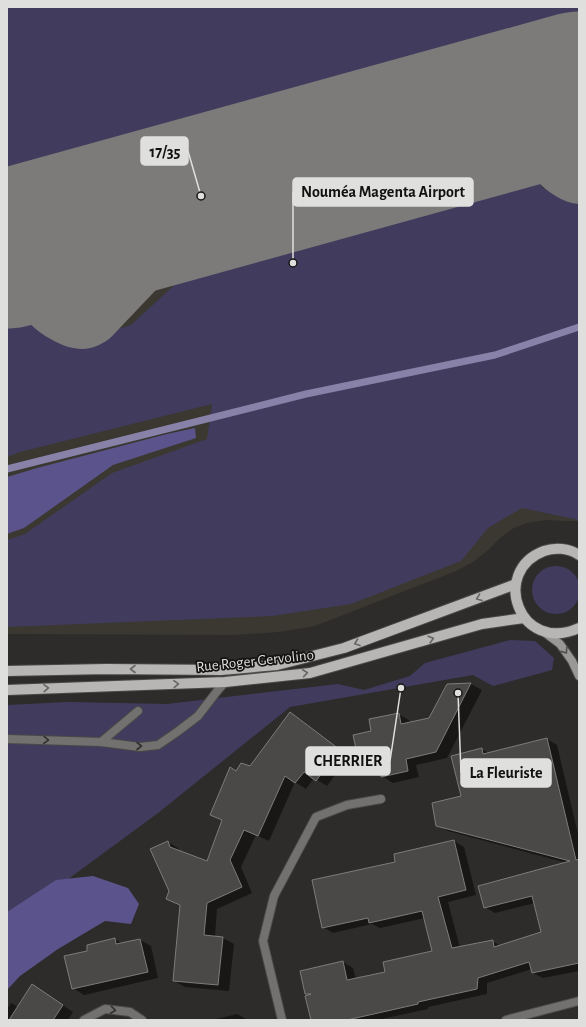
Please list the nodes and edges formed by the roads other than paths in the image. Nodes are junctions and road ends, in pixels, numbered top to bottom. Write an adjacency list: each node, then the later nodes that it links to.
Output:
1 (578, 554): 2 (main road)
2 (516, 584): 3 (main road); 6 (main road, Rue Roger Gervolino, one-way to 6)
3 (524, 618): 5 (main road); 8 (main road, Rue Roger Gervolino, one-way to 3)
4 (579, 628): 5 (main road)
5 (544, 632): 7 (main road, one-way to 7)
6 (7, 671)
7 (579, 676)
8 (225, 682): 9 (main road, Rue Roger Gervolino, one-way to 8); 12 (street, one-way to 8)
9 (7, 690)
10 (138, 711): 12 (street)
11 (7, 739): 12 (street, one-way to 12)
12 (101, 742)
13 (381, 799): 17 (street)
14 (579, 1001): 18 (street)
15 (84, 1020): 16 (street, one-way to 16)
16 (142, 1020)
17 (282, 1020)
18 (506, 1020)

